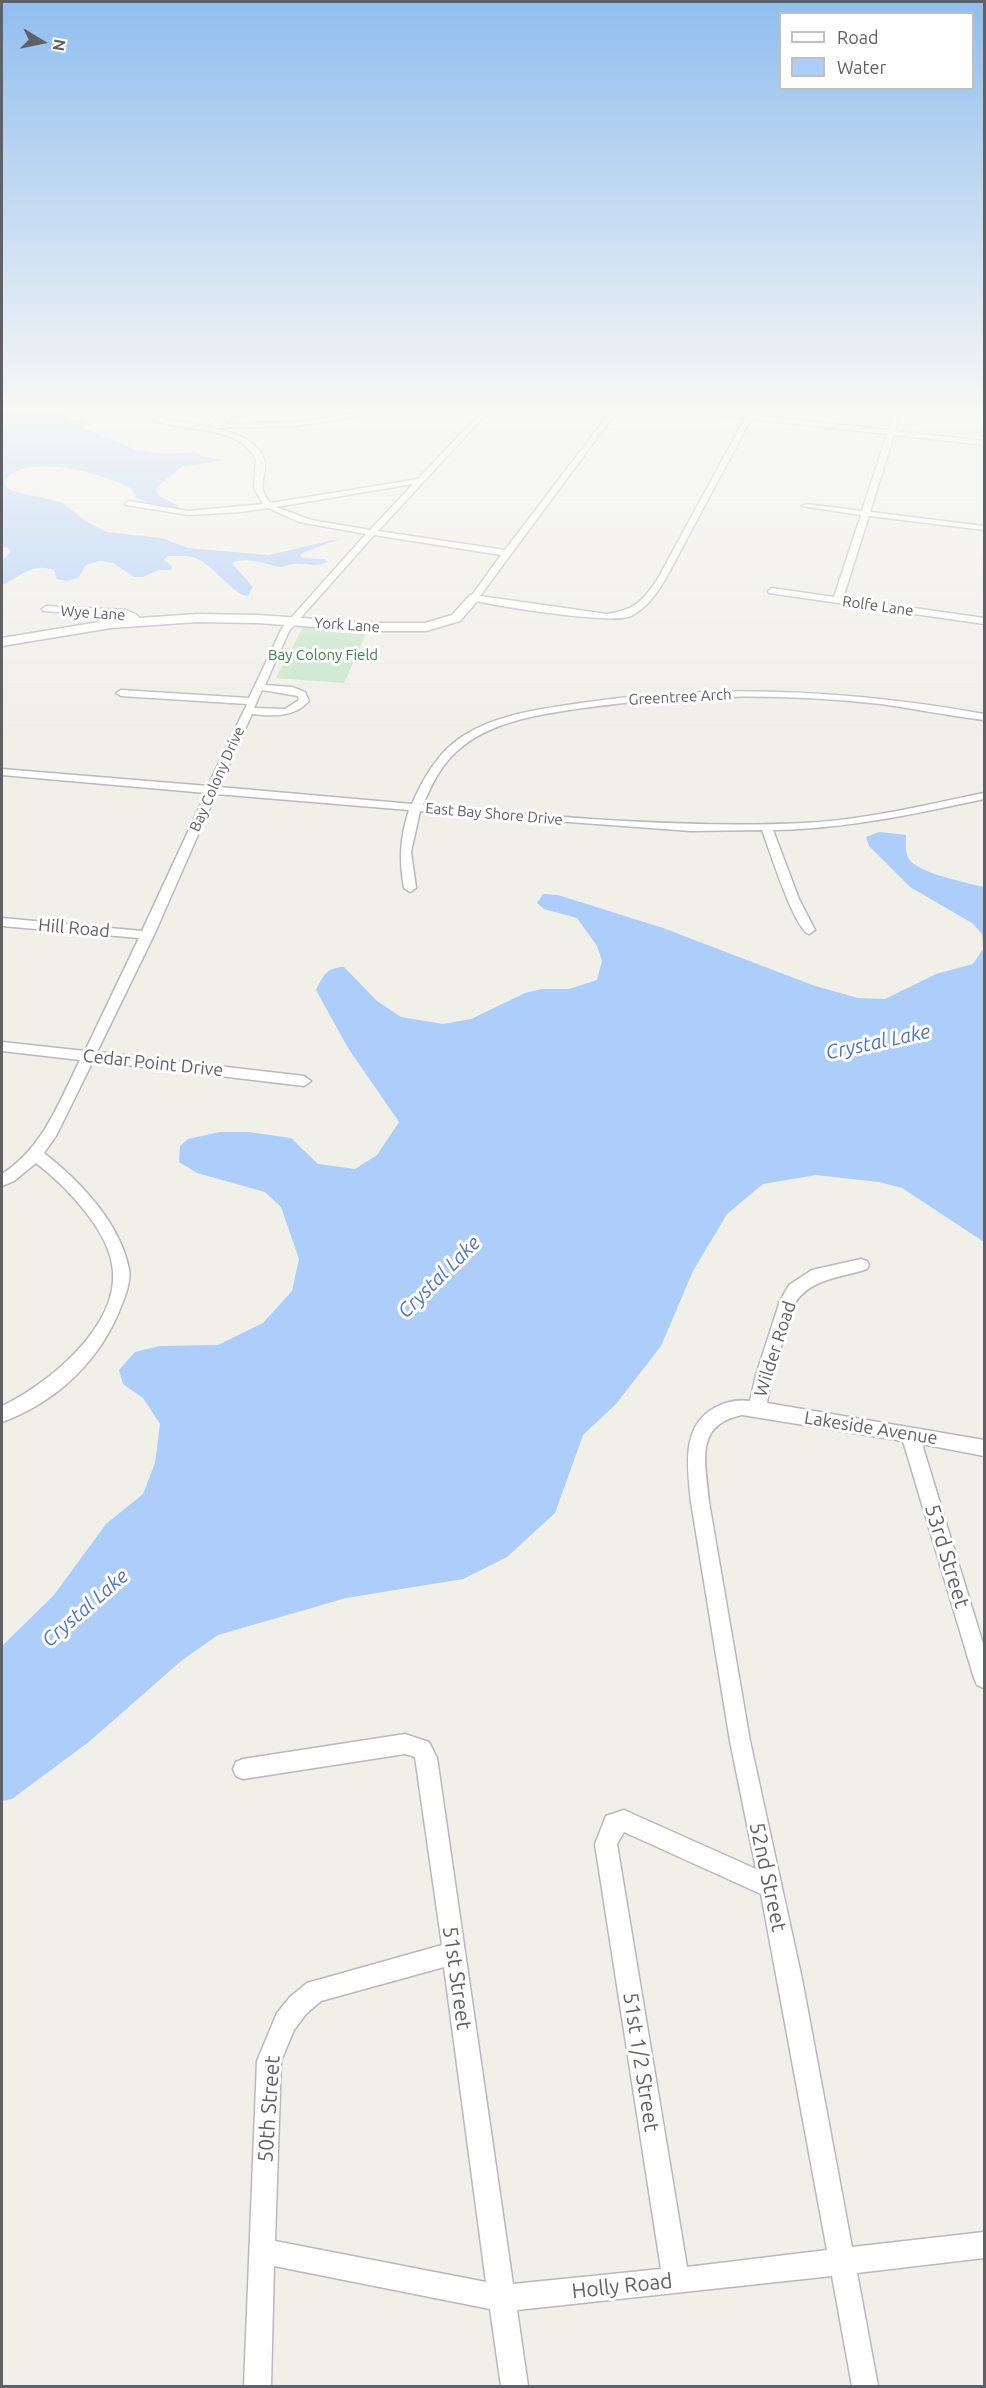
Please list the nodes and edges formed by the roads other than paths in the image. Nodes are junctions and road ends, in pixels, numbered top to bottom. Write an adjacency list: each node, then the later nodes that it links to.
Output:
1 (311, 522): 8 (street)
2 (382, 522): 8 (street, Bay Colony Drive)
3 (529, 522): 9 (street)
4 (692, 522): 11 (street)
5 (862, 522): 12 (street)
6 (940, 522): 7 (street)
7 (984, 528)
8 (373, 532): 9 (street); 14 (street, Bay Colony Drive)
9 (506, 553): 11 (street)
10 (772, 591): 12 (street, Rolfe Lane)
11 (474, 598): 14 (street, York Lane)
12 (838, 600): 15 (street, Rolfe Lane)
13 (46, 609): 16 (street, Wye Lane)
14 (291, 621): 16 (street, York Lane); 18 (street, Bay Colony Drive)
15 (984, 621)
16 (137, 622): 17 (street, York Lane)
17 (2, 642)
18 (258, 687): 20 (street, Bay Colony Drive); 20 (street)
19 (121, 693): 20 (street)
20 (250, 706): 23 (street, Bay Colony Drive)
21 (984, 717): 25 (street, Greentree Arch)
22 (2, 772): 23 (street, East Bay Shore Drive)
23 (212, 789): 25 (street, East Bay Shore Drive); 30 (street, Bay Colony Drive)
24 (984, 797): 26 (street, East Bay Shore Drive)
25 (418, 807): 26 (street, East Bay Shore Drive); 27 (street, Greentree Arch)
26 (767, 828): 29 (street)
27 (410, 888)
28 (2, 922): 30 (street, Hill Road)
29 (809, 930)
30 (147, 934): 32 (street, Bay Colony Drive)
31 (2, 1046): 32 (street, Cedar Point Drive)
32 (89, 1056): 33 (street, Cedar Point Drive); 34 (street, Bay Colony Drive)
33 (304, 1081)
34 (36, 1155): 35 (street, Bay Colony Drive); 38 (street)
35 (2, 1181)
36 (861, 1265): 37 (street, Wilder Road)
37 (757, 1409): 39 (street, Lakeside Avenue); 43 (street, 52nd Street)
38 (2, 1414)
39 (910, 1434): 40 (street, Lakeside Avenue); 41 (street, 53rd Street)
40 (984, 1448)
41 (984, 1678)
42 (243, 1769): 44 (street, 51st Street)
43 (769, 1886): 47 (street, 52nd Street); 48 (street, 51st 1/2 Street)
44 (454, 1953): 46 (street, 50th Street); 49 (street, 51st Street)
45 (984, 2245): 47 (street, Holly Road)
46 (262, 2251): 49 (street, Holly Road); 50 (street, 50th Street)
47 (843, 2262): 48 (street, Holly Road); 52 (street, 52nd Street)
48 (676, 2281): 49 (street, Holly Road)
49 (501, 2298): 51 (street, 51st Street)
50 (257, 2386)
51 (514, 2386)
52 (865, 2386)

